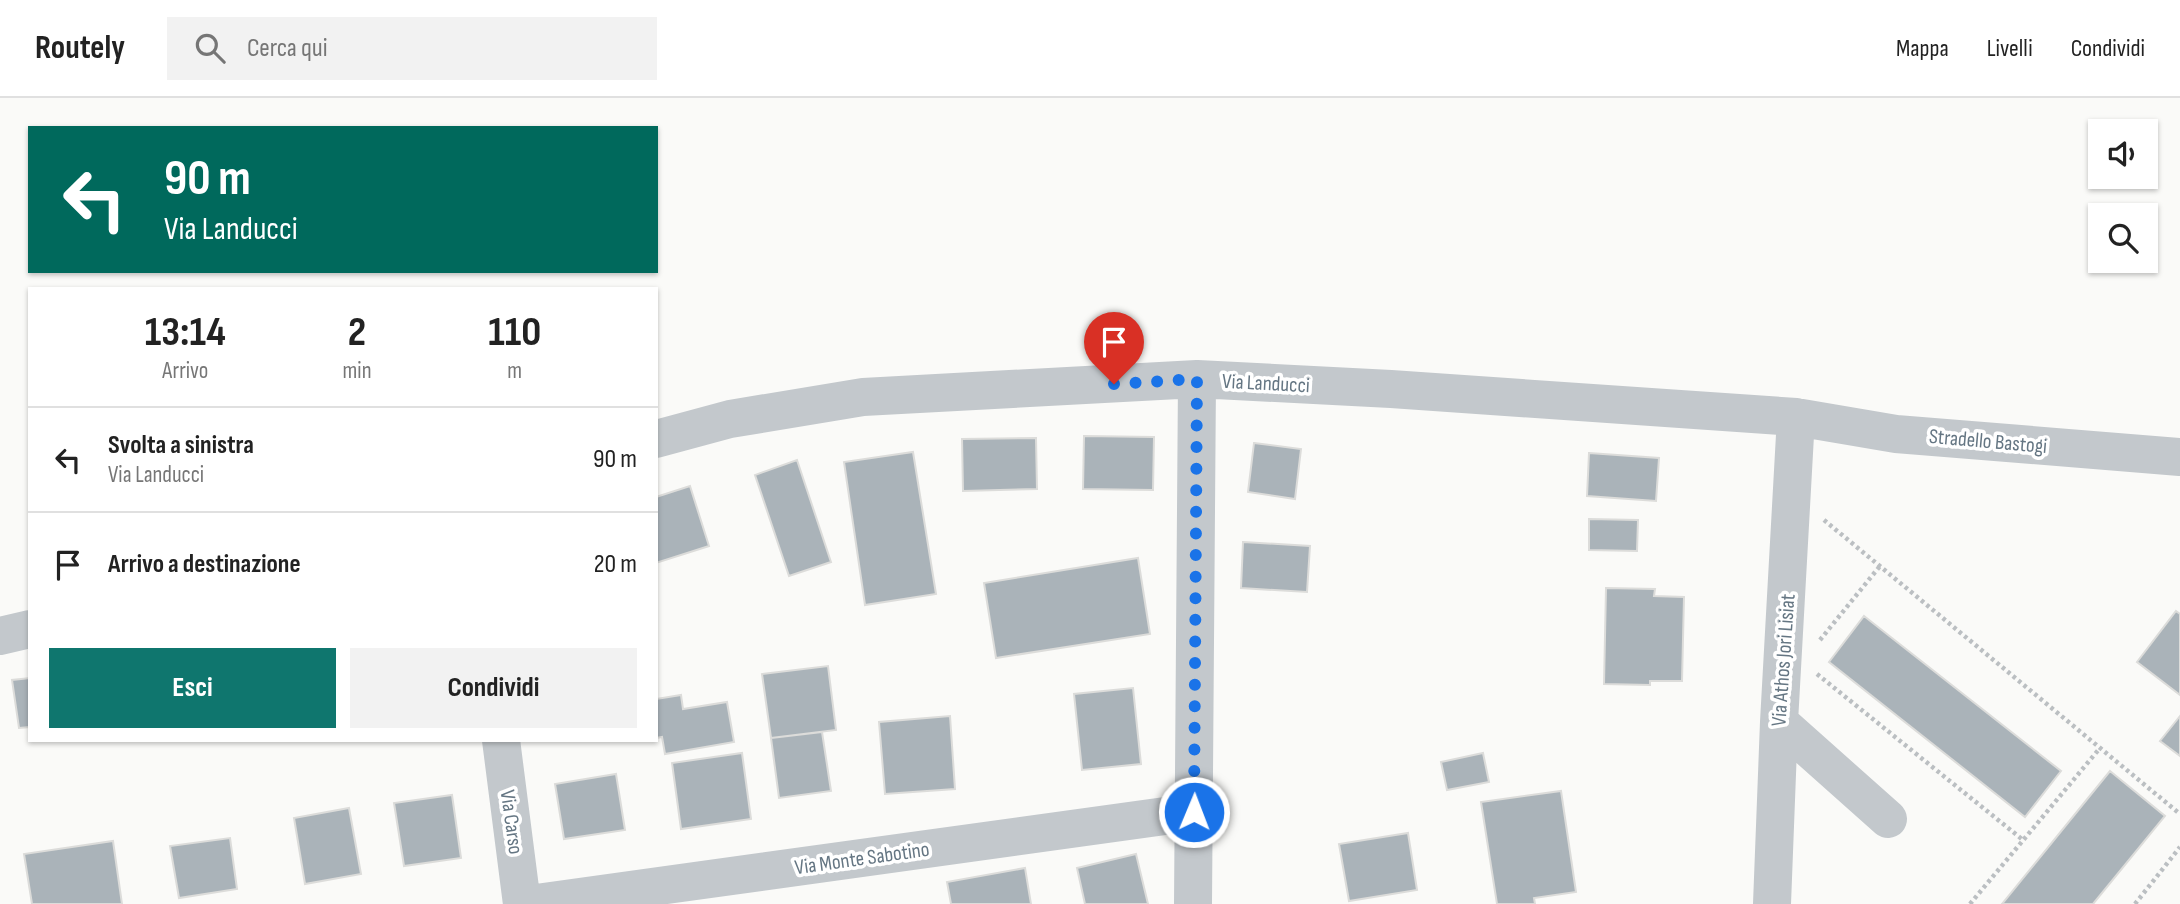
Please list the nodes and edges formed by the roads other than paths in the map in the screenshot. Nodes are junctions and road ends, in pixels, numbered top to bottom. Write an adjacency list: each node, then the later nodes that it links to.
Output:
1 (1197, 379): 2 (street, Via Landucci); 3 (street, Via Landucci); 9 (street)
2 (1796, 417): 4 (street, Stradello Bastogi); 7 (street, Via Athos Jori Lisiat)
3 (658, 438)
4 (2180, 457)
5 (28, 629): 6 (street)
6 (0, 636)
7 (1779, 722): 10 (street); 14 (street, Via Athos Jori Lisiat)
8 (501, 742): 11 (street, Via Carso)
9 (1194, 812): 12 (street, Via Monte Sabotino); 13 (street)
10 (1888, 818)
11 (522, 904)
12 (529, 904)
13 (1193, 904)
14 (1772, 904)

